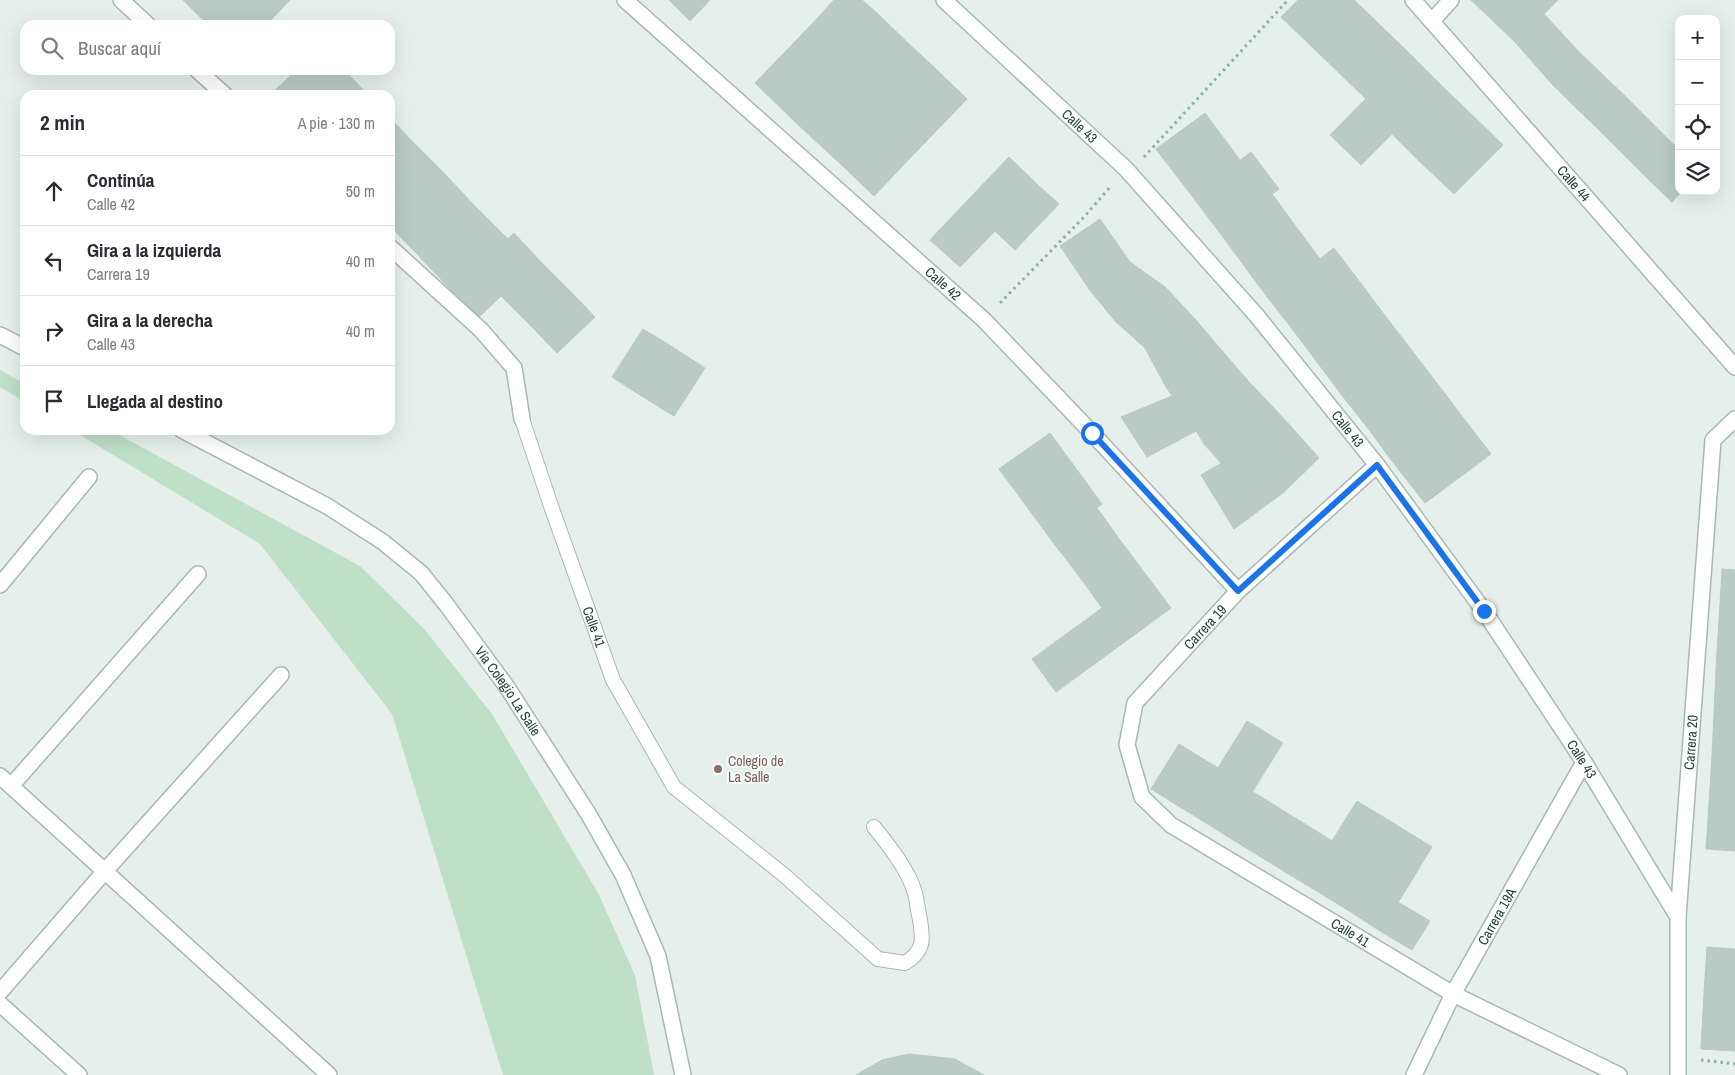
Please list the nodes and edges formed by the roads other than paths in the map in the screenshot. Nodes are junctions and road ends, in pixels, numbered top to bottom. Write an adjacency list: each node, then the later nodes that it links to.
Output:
1 (121, 0): 6 (street)
2 (625, 0): 21 (street, Calle 42)
3 (944, 0): 17 (street, Calle 43)
4 (1412, 0): 7 (street, Calle 44)
5 (1451, 0): 7 (street)
6 (143, 20)
7 (1432, 21): 13 (street, Calle 44)
8 (202, 75): 9 (street)
9 (219, 90)
10 (395, 251): 14 (street, Calle 41)
11 (0, 335): 12 (street)
12 (20, 345)
13 (1735, 367)
14 (522, 419): 26 (lane, Calle 41)
15 (1735, 419): 28 (street, Carrera 20)
16 (192, 435): 34 (street, Vía Colegio La Salle)
17 (1377, 465): 21 (street, Carrera 19); 24 (street, Calle 43)
18 (89, 477): 20 (street)
19 (198, 574): 25 (street)
20 (0, 585)
21 (1238, 591): 23 (street, Carrera 19)
22 (281, 675): 27 (street)
23 (1127, 745): 30 (street, Calle 41)
24 (1584, 762): 28 (street, Calle 43); 30 (street, Carrera 19A)
25 (6, 781): 27 (street)
26 (874, 827)
27 (104, 871): 29 (street); 33 (street)
28 (1678, 917): 37 (street, Carrera 20)
29 (0, 992)
30 (1453, 994): 35 (street, Carrera 19A); 36 (street, Calle 41)
31 (0, 1004): 32 (street)
32 (79, 1075)
33 (329, 1075)
34 (683, 1075)
35 (1414, 1075)
36 (1619, 1075)
37 (1678, 1075)

